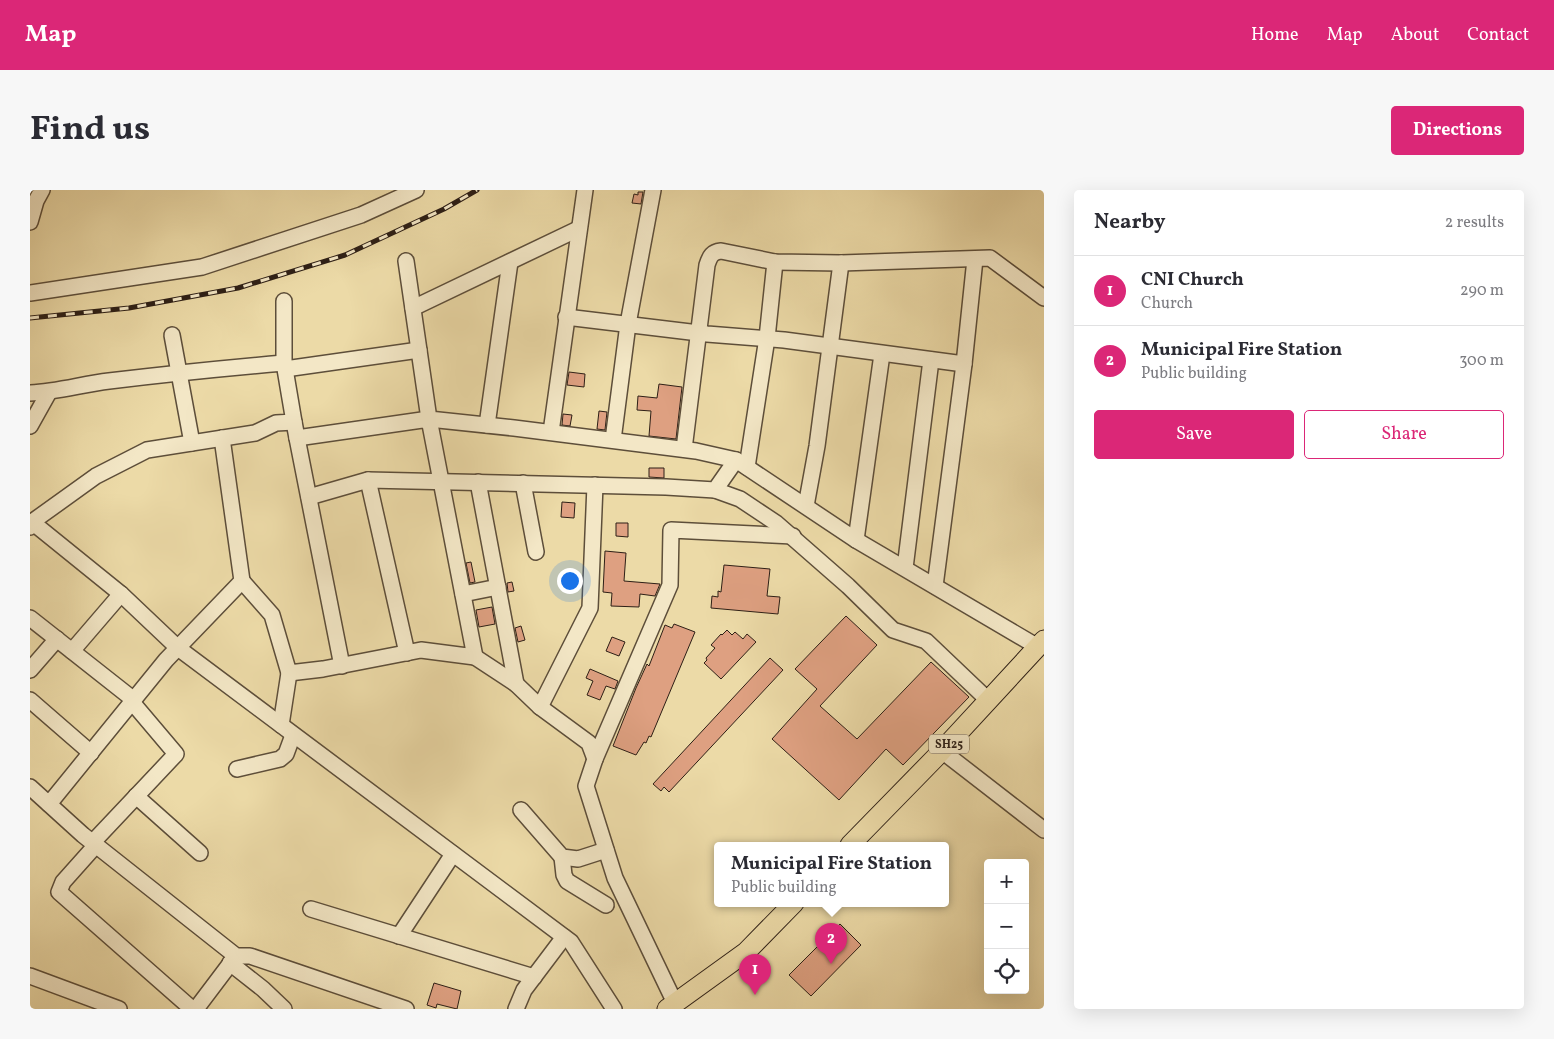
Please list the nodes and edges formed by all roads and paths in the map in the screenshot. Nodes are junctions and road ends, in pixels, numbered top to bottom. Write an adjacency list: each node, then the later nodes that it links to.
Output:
1 (42, 190): 5 (street)
2 (416, 190): 12 (street)
3 (585, 190): 6 (street)
4 (653, 190): 17 (street)
5 (30, 222)
6 (578, 229): 9 (street); 16 (street)
7 (975, 259): 11 (street); 13 (street); 25 (street)
8 (406, 261): 15 (street)
9 (510, 262): 15 (street); 32 (street)
10 (775, 262): 11 (street); 18 (street); 20 (street)
11 (841, 263): 21 (street)
12 (30, 293)
13 (1044, 298)
14 (284, 301): 26 (street)
15 (413, 308): 22 (street)
16 (566, 316): 17 (street); 34 (street)
17 (628, 324): 18 (street); 37 (street)
18 (698, 333): 20 (street); 39 (street)
19 (172, 335): 27 (street)
20 (766, 338): 21 (street); 40 (street)
21 (831, 346): 23 (street); 48 (street)
22 (419, 350): 26 (street); 30 (street)
23 (882, 354): 24 (street); 51 (street)
24 (930, 360): 25 (street); 53 (street)
25 (964, 364): 55 (street)
26 (285, 366): 27 (street); 31 (street)
27 (179, 372): 28 (street); 38 (street)
28 (48, 392): 29 (street); 33 (street)
29 (30, 393)
30 (429, 420): 32 (street); 36 (street); 42 (street)
31 (294, 422): 35 (street); 36 (street)
32 (487, 425): 34 (street)
33 (30, 426)
34 (551, 432): 37 (street)
35 (222, 438): 38 (street); 54 (street)
36 (297, 438): 47 (street)
37 (613, 440): 39 (street)
38 (192, 443): 49 (street)
39 (684, 449): 40 (street)
40 (741, 463): 46 (street); 48 (street)
41 (368, 480): 42 (street); 47 (street); 64 (street)
42 (441, 481): 43 (street); 58 (street)
43 (478, 482): 44 (street); 56 (street)
44 (522, 483): 45 (street); 52 (street)
45 (595, 485): 46 (street); 73 (street)
46 (715, 490): 50 (street)
47 (309, 497): 66 (street)
48 (806, 506): 51 (street)
49 (31, 524): 57 (street)
50 (793, 536): 71 (street); 77 (street)
51 (856, 540): 53 (street)
52 (536, 552)
53 (905, 568): 55 (street)
54 (242, 581): 62 (street); 68 (street)
55 (935, 586): 61 (street)
56 (498, 587): 58 (street); 69 (street)
57 (121, 594): 62 (street); 63 (street)
58 (463, 594): 65 (street)
59 (30, 618): 60 (street)
60 (57, 639): 63 (street); 67 (street)
61 (1041, 643): 71 (main road, SH25)
62 (178, 648): 72 (street); 74 (street)
63 (72, 651): 72 (street)
64 (407, 653): 65 (street); 66 (street)
65 (475, 657): 69 (street)
66 (342, 666): 68 (street)
67 (30, 670)
68 (290, 674): 74 (street)
69 (516, 684): 73 (street)
70 (30, 700): 76 (street)
71 (988, 700): 75 (main road, SH25)
72 (133, 701): 76 (street); 80 (street)
73 (540, 708): 77 (street)
74 (287, 730): 78 (street); 88 (street)
75 (942, 751): 83 (street); 84 (main road, SH25)
76 (90, 753): 81 (street)
77 (595, 759): 86 (street)
78 (237, 769)
79 (30, 787): 81 (street)
80 (136, 796): 85 (street); 87 (street)
81 (49, 804): 85 (street)
82 (520, 810): 89 (street)
83 (1044, 830)
84 (853, 842)
85 (94, 844): 95 (street); 100 (street)
86 (606, 850): 89 (street); 98 (street)
87 (200, 853)
88 (453, 854): 93 (street); 94 (street)
89 (562, 857): 90 (street)
90 (606, 905)
91 (790, 907): 98 (main road)
92 (311, 909): 93 (street)
93 (399, 936): 97 (street)
94 (564, 937): 97 (street); 104 (street)
95 (233, 959): 100 (street); 101 (street); 102 (street)
96 (30, 976): 99 (street)
97 (534, 977): 103 (street)
98 (671, 1006)
99 (119, 1009)
100 (194, 1009)
101 (284, 1009)
102 (406, 1009)
103 (516, 1009)
104 (614, 1009)

